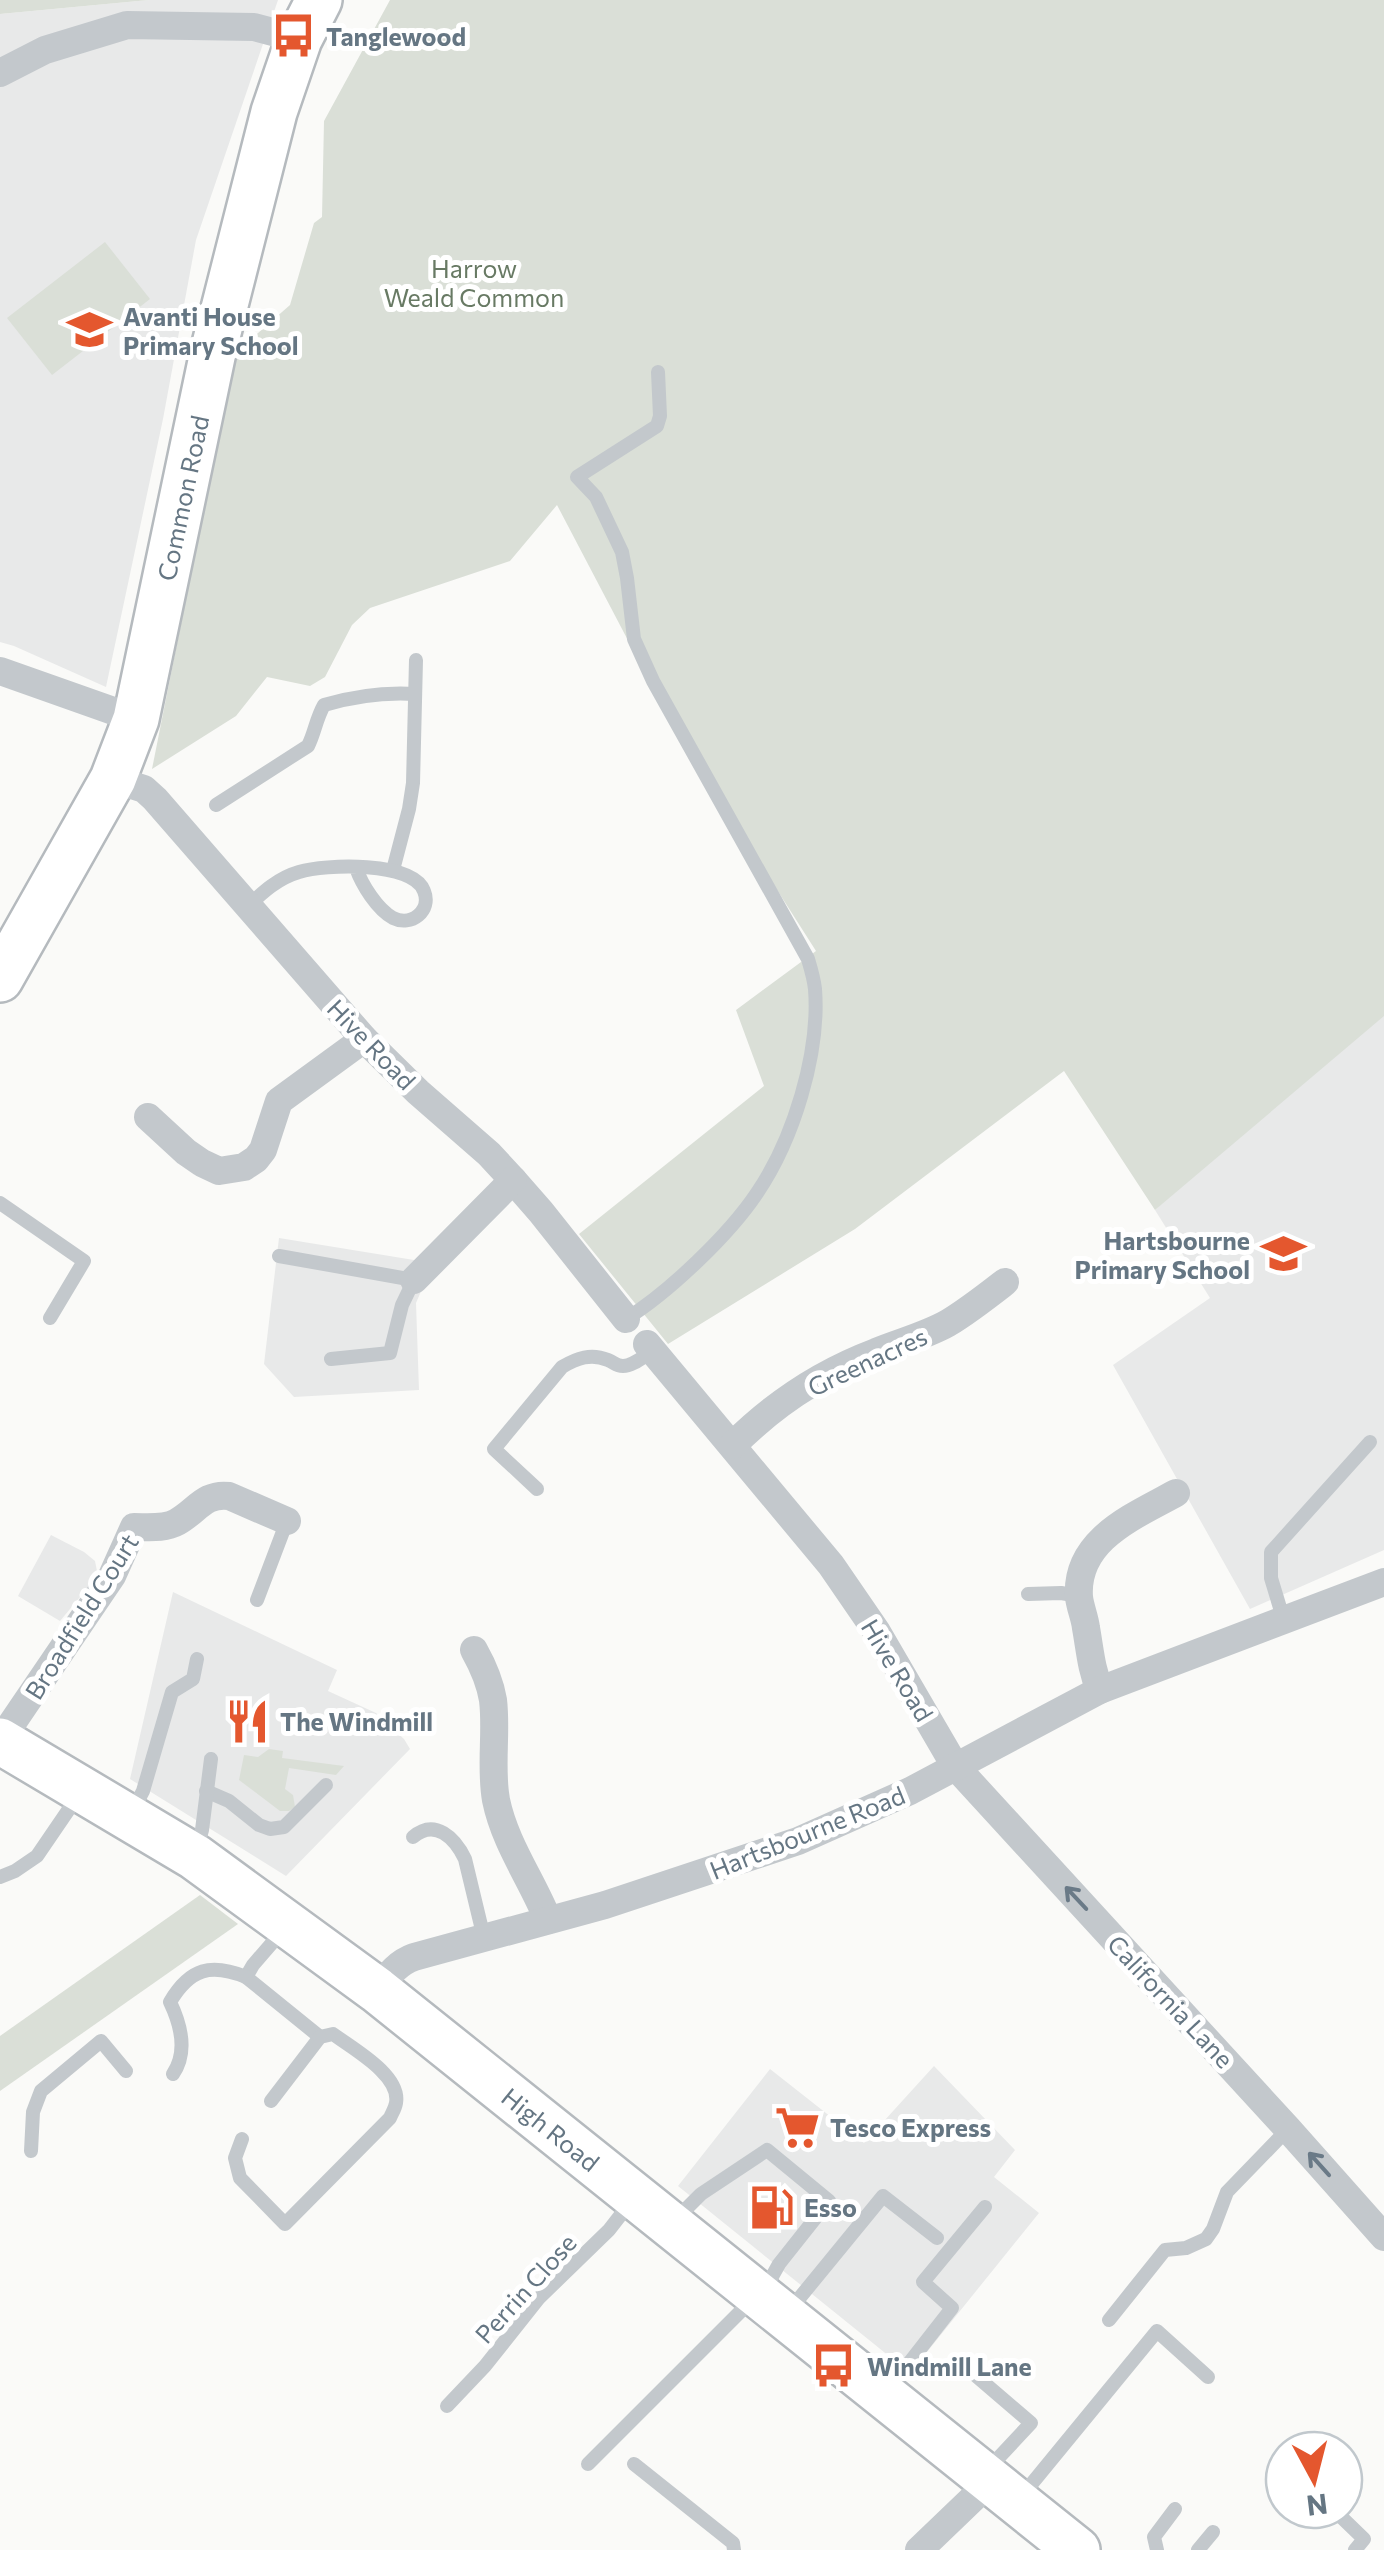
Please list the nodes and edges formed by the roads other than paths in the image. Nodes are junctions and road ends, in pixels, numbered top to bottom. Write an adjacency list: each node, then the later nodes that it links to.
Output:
1 (309, 19): 2 (street); 7 (main road, Common Road)
2 (0, 73)
3 (658, 372): 22 (lane)
4 (416, 660): 6 (lane)
5 (0, 671): 7 (street)
6 (416, 694): 9 (lane); 11 (lane)
7 (136, 719): 8 (main road, Common Road)
8 (113, 780): 12 (street, Hive Road); 13 (main road, Common Road)
9 (216, 805)
10 (356, 868): 11 (lane); 11 (lane); 12 (lane)
11 (392, 870)
12 (247, 907): 14 (street, Hive Road)
13 (0, 979)
14 (364, 1039): 15 (street); 16 (street, Hive Road)
15 (148, 1117)
16 (513, 1180): 19 (street); 22 (street, Hive Road)
17 (0, 1203): 21 (lane)
18 (279, 1256): 19 (lane)
19 (414, 1280): 24 (lane)
20 (1005, 1282): 26 (street, Greenacres)
21 (50, 1318)
22 (626, 1320)
23 (650, 1348): 26 (street, Hive Road); 27 (lane)
24 (331, 1359)
25 (1370, 1442): 34 (lane)
26 (733, 1444): 40 (street, Hive Road)
27 (537, 1488)
28 (1176, 1493): 32 (street)
29 (287, 1520): 33 (lane); 38 (street, Broadfield Court)
30 (1384, 1582): 34 (street, Hartsbourne Road)
31 (1028, 1594): 32 (lane)
32 (1079, 1596): 37 (street)
33 (257, 1600)
34 (1284, 1621): 37 (street, Hartsbourne Road)
35 (474, 1650): 48 (street)
36 (197, 1660): 44 (lane)
37 (1100, 1690): 40 (street, Hartsbourne Road)
38 (0, 1741): 42 (main road, High Road)
39 (211, 1759): 43 (lane)
40 (956, 1766): 48 (street, Hartsbourne Road); 57 (street, California Lane, one-way to 40)
41 (326, 1785): 43 (lane)
42 (82, 1788): 44 (main road, High Road); 47 (lane)
43 (206, 1791): 46 (lane)
44 (130, 1817): 46 (main road, High Road)
45 (413, 1837): 50 (lane)
46 (194, 1856): 49 (main road, High Road)
47 (0, 1877)
48 (548, 1920): 50 (street, Hartsbourne Road)
49 (288, 1923): 51 (lane); 52 (main road, High Road)
50 (484, 1938): 52 (street, Hartsbourne Road)
51 (246, 1978): 53 (lane); 55 (lane)
52 (377, 1990): 60 (main road, High Road)
53 (320, 2037): 56 (lane); 58 (lane)
54 (126, 2070): 59 (lane)
55 (173, 2074)
56 (271, 2101)
57 (1288, 2129): 63 (street, California Lane, one-way to 57); 66 (lane)
58 (242, 2139)
59 (31, 2151)
60 (634, 2196): 62 (main road, High Road); 70 (lane, Perrin Close)
61 (985, 2207): 69 (lane)
62 (670, 2225): 65 (main road, High Road); 65 (lane)
63 (1384, 2236)
64 (937, 2238): 65 (lane)
65 (768, 2302): 69 (main road, High Road); 71 (lane)
66 (1109, 2320)
67 (961, 2364): 73 (lane)
68 (1208, 2377): 73 (lane)
69 (884, 2394): 73 (main road, High Road)
70 (446, 2406)
71 (588, 2464)
72 (634, 2464): 77 (lane)
73 (998, 2485): 78 (street); 79 (main road, High Road)
74 (1175, 2509): 80 (lane)
75 (1354, 2530): 82 (lane)
76 (1213, 2532): 81 (lane)
77 (734, 2550)
78 (919, 2550)
79 (1077, 2550)
80 (1157, 2550)
81 (1198, 2550)
82 (1354, 2550)

